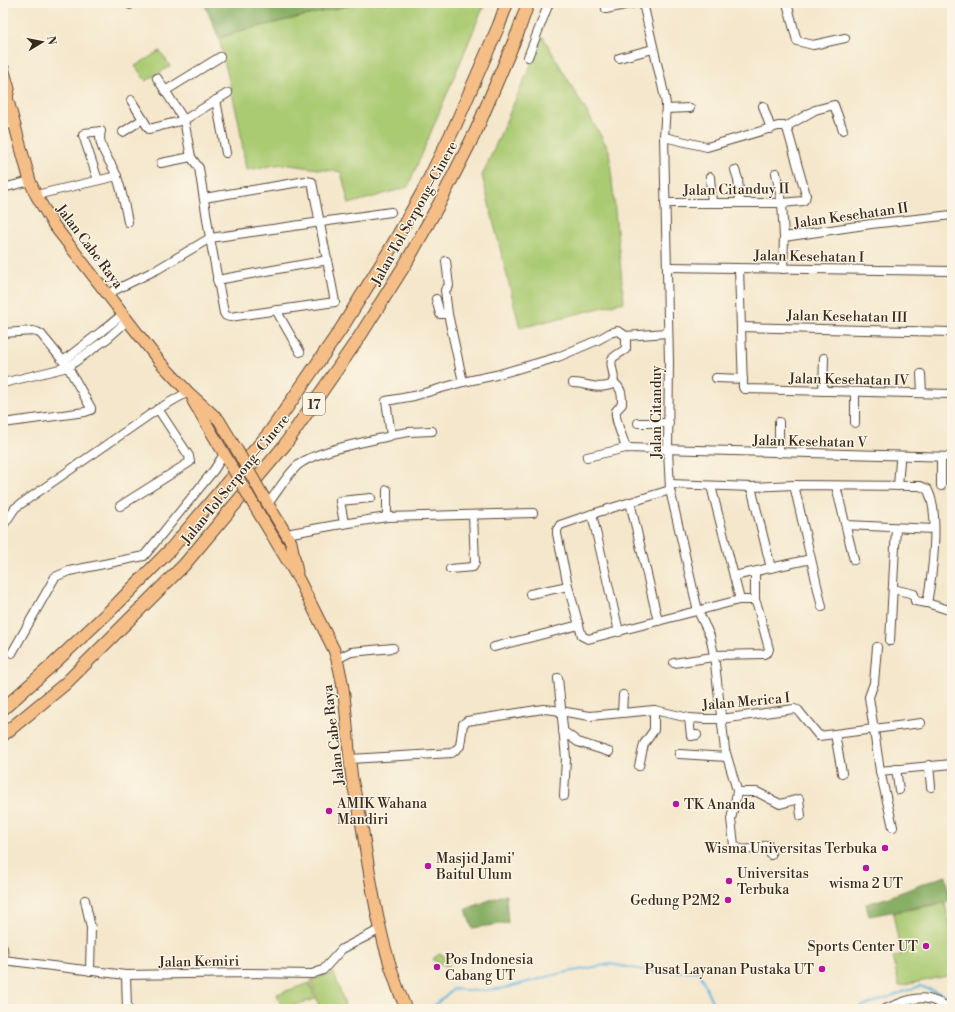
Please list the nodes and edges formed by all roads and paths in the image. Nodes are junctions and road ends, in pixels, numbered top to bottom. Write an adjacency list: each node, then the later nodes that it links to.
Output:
1 (507, 3): 152 (highway, Jalan Tol Serpong–Cinere / 17)
2 (528, 3): 162 (highway, Jalan Tol Serpong–Cinere / 17)
3 (549, 3): 11 (street)
4 (634, 3): 7 (street)
5 (643, 3): 9 (street, Jalan Citanduy)
6 (787, 3): 8 (street)
7 (606, 9)
8 (844, 38)
9 (653, 49): 12 (street); 21 (street, Jalan Citanduy)
10 (220, 57): 15 (street)
11 (528, 58)
12 (619, 58)
13 (3, 68): 17 (main road, Jalan Cabe Raya)
14 (157, 78): 15 (street)
15 (165, 91): 24 (street)
16 (228, 93): 19 (street)
17 (5, 95): 25 (main road, Jalan Cabe Raya)
18 (131, 100): 23 (street)
19 (216, 100): 24 (street); 31 (street)
20 (763, 106): 27 (street)
21 (666, 108): 22 (street); 30 (street, Jalan Citanduy)
22 (690, 108)
23 (143, 120): 24 (street); 29 (street)
24 (184, 120): 32 (street)
25 (8, 124): 39 (main road, Jalan Cabe Raya)
26 (787, 128): 27 (street); 28 (street); 46 (street, Jalan Citanduy II)
27 (771, 129): 30 (street)
28 (843, 130)
29 (123, 132)
30 (664, 137): 43 (street, Jalan Citanduy)
31 (226, 153)
32 (191, 157): 33 (street); 42 (street)
33 (161, 163)
34 (735, 170): 45 (street)
35 (776, 173): 46 (street)
36 (117, 176): 38 (street); 38 (street); 49 (street)
37 (710, 177): 44 (street)
38 (98, 180): 41 (street)
39 (30, 181): 40 (street); 41 (main road, Jalan Cabe Raya)
40 (3, 188)
41 (36, 195): 60 (main road, Jalan Cabe Raya)
42 (204, 198): 50 (street); 52 (street)
43 (665, 203): 44 (street, Jalan Citanduy II); 55 (street, Jalan Citanduy)
44 (712, 203): 45 (street, Jalan Citanduy II)
45 (740, 203): 46 (street, Jalan Citanduy II)
46 (782, 203): 51 (street)
47 (391, 212): 50 (street)
48 (952, 215): 51 (street, Jalan Kesehatan II)
49 (128, 222)
50 (320, 222): 52 (street); 53 (street)
51 (784, 237): 57 (street, Jalan Kesehatan II)
52 (210, 238): 59 (street); 60 (street)
53 (328, 260): 59 (street); 62 (street)
54 (446, 261): 63 (street)
55 (667, 267): 56 (street, Jalan Kesehatan I); 68 (street, Jalan Citanduy)
56 (739, 269): 57 (street, Jalan Kesehatan I); 65 (street)
57 (783, 269): 58 (street, Jalan Kesehatan I)
58 (952, 271)
59 (217, 280): 62 (street)
60 (107, 294): 64 (main road, Jalan Cabe Raya)
61 (436, 299): 63 (street)
62 (276, 310): 70 (street)
63 (448, 314): 76 (street)
64 (125, 317): 72 (street); 81 (main road, Jalan Cabe Raya)
65 (741, 327): 66 (street, Jalan Kesehatan III); 75 (street)
66 (952, 332)
67 (3, 333): 72 (street)
68 (668, 333): 69 (street); 86 (street, Jalan Citanduy)
69 (626, 336): 76 (street); 77 (street)
70 (300, 352)
71 (824, 358): 80 (street)
72 (66, 364): 79 (street); 88 (street)
73 (921, 374): 83 (street)
74 (716, 378): 75 (street)
75 (743, 379): 80 (street, Jalan Kesehatan IV)
76 (463, 382): 92 (street)
77 (614, 382): 78 (street); 93 (street)
78 (572, 383)
79 (3, 384)
80 (823, 391): 82 (street, Jalan Kesehatan IV)
81 (188, 392): 85 (street); 98 (main road, Jalan Cabe Raya); 110 (main road, Jalan Cabe Raya, bridge)
82 (855, 392): 83 (street, Jalan Kesehatan IV); 90 (street)
83 (922, 393): 84 (street, Jalan Kesehatan IV)
84 (952, 394)
85 (158, 409): 112 (street); 119 (street)
86 (669, 422): 89 (street); 94 (street, Jalan Citanduy)
87 (778, 422): 95 (street)
88 (3, 423)
89 (638, 423)
90 (855, 423)
91 (432, 431): 92 (street)
92 (391, 435): 110 (street)
93 (626, 448): 94 (street, Jalan Kesehatan V); 96 (street, Jalan Kesehatan V)
94 (668, 450): 95 (street, Jalan Kesehatan V); 106 (street, Jalan Citanduy)
95 (779, 453): 99 (street, Jalan Kesehatan V)
96 (587, 457)
97 (952, 457): 99 (street, Jalan Kesehatan V)
98 (227, 458): 129 (main road, Jalan Cabe Raya, bridge); 146 (street)
99 (941, 458): 105 (street)
100 (900, 461): 104 (street)
101 (794, 485): 103 (street); 107 (street); 123 (street)
102 (711, 486): 106 (street); 107 (street); 128 (street)
103 (836, 486): 104 (street); 118 (street)
104 (898, 486): 121 (street)
105 (942, 486)
106 (670, 487): 111 (street); 137 (street, Jalan Citanduy)
107 (751, 487): 125 (street)
108 (387, 490): 116 (street)
109 (371, 498): 117 (street)
110 (265, 500): 122 (main road, Jalan Cabe Raya)
111 (630, 502): 114 (street); 139 (street)
112 (120, 506)
113 (533, 513): 115 (street)
114 (592, 514): 130 (street); 141 (street)
115 (473, 515): 116 (street); 126 (street)
116 (387, 518): 117 (street)
117 (344, 523): 122 (street)
118 (846, 525): 120 (street); 124 (street)
119 (3, 526)
120 (896, 528): 121 (street); 131 (street)
121 (934, 530): 135 (street)
122 (286, 534): 129 (main road, Jalan Cabe Raya)
123 (811, 559): 125 (street); 136 (street)
124 (854, 560)
125 (771, 568): 127 (street)
126 (450, 569)
127 (755, 572): 128 (street); 134 (street)
128 (734, 576): 133 (street)
129 (299, 580): 148 (main road, Jalan Cabe Raya)
130 (568, 586): 132 (street); 140 (street)
131 (893, 589): 135 (street); 142 (street)
132 (530, 594)
133 (739, 600): 134 (street); 137 (street)
134 (755, 600): 147 (street)
135 (927, 603): 138 (street)
136 (822, 607)
137 (698, 611): 139 (street); 147 (street, Jalan Citanduy)
138 (952, 611)
139 (658, 621): 141 (street)
140 (579, 625): 141 (street); 143 (street)
141 (619, 632)
142 (890, 642)
143 (494, 647)
144 (877, 647): 159 (street)
145 (393, 648): 148 (street)
146 (12, 653)
147 (714, 656): 149 (street); 157 (street, Jalan Citanduy)
148 (337, 659): 167 (main road, Jalan Cabe Raya)
149 (674, 663)
150 (558, 678): 154 (street)
151 (623, 695): 155 (street)
152 (3, 709)
153 (654, 710): 155 (street, Jalan Merica I); 156 (street, Jalan Merica I); 169 (street)
154 (561, 711): 155 (street, Jalan Merica I); 160 (street); 167 (street, Jalan Merica I)
155 (622, 713)
156 (690, 718): 157 (street, Jalan Merica I); 163 (street)
157 (720, 719): 161 (street, Jalan Merica I); 166 (street, Jalan Citanduy)
158 (921, 723): 159 (street, Jalan Merica I)
159 (873, 729): 161 (street, Jalan Merica I); 172 (street)
160 (563, 731): 164 (street); 177 (street)
161 (835, 734): 173 (street)
162 (3, 735)
163 (696, 735)
164 (609, 752)
165 (679, 754): 166 (street)
166 (727, 758): 176 (street, Jalan Citanduy)
167 (350, 759): 182 (main road, Jalan Cabe Raya)
168 (952, 764): 170 (street)
169 (639, 766)
170 (929, 766): 171 (street); 174 (street)
171 (896, 769): 172 (street); 175 (street)
172 (880, 771): 179 (street)
173 (842, 773)
174 (931, 787)
175 (899, 790)
176 (737, 792): 178 (street); 180 (street)
177 (564, 796)
178 (802, 816)
179 (893, 826)
180 (771, 855)
181 (85, 900): 185 (street)
182 (381, 930): 186 (street, Jalan Kemiri); 188 (main road, Jalan Cabe Raya)
183 (3, 948): 184 (street)
184 (4, 961): 185 (street, Jalan Kemiri)
185 (90, 971): 186 (street, Jalan Kemiri)
186 (126, 975): 187 (street)
187 (127, 1009)
188 (406, 1009)
189 (886, 1009): 190 (street)
190 (952, 1009)

